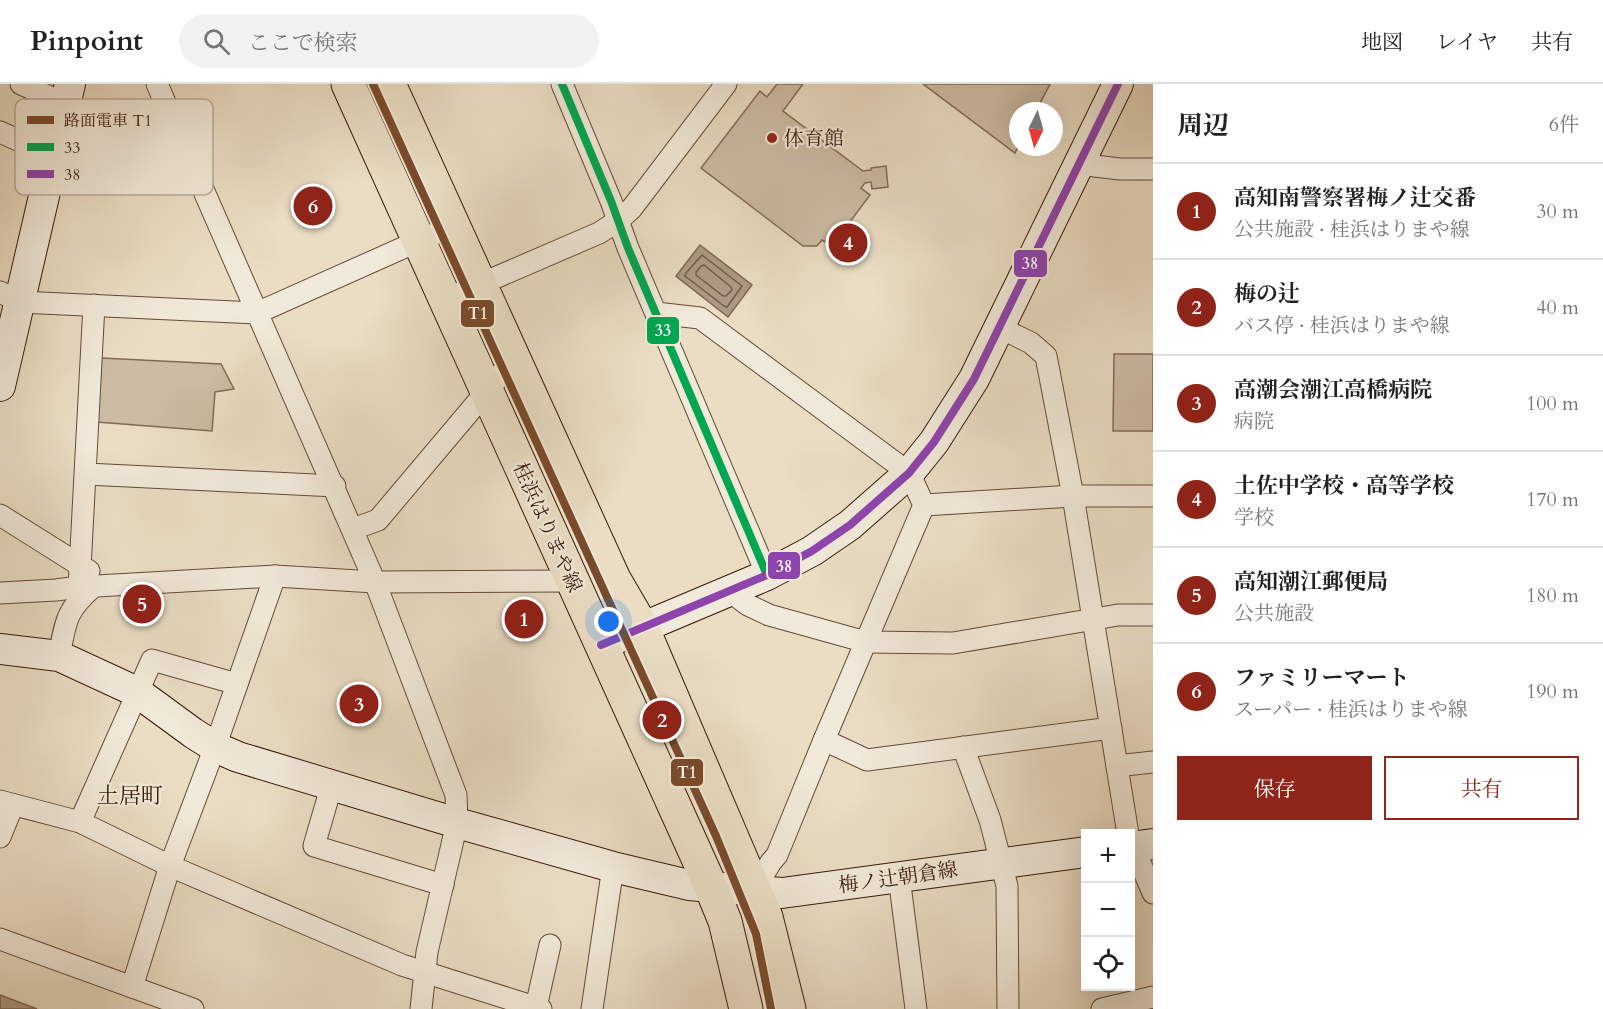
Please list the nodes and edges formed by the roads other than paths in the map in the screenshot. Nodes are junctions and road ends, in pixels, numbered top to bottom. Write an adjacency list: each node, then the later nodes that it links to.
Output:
1 (21, 84): 8 (street)
2 (157, 84): 9 (street)
3 (348, 84): 18 (main road, 桂浜はりまや線)
4 (388, 84): 17 (main road, 桂浜はりまや線)
5 (562, 84): 16 (street)
6 (726, 84): 16 (street)
7 (1118, 84): 12 (street)
8 (58, 99)
9 (164, 99)
10 (0, 132): 11 (street)
11 (15, 139)
12 (1078, 164): 13 (street); 25 (street)
13 (1153, 169)
14 (40, 195): 20 (street)
15 (205, 195): 24 (street)
16 (618, 221): 19 (street); 23 (street)
17 (452, 226): 18 (street); 19 (main road, 桂浜はりまや線)
18 (420, 240): 21 (main road, 桂浜はりまや線); 24 (street)
19 (479, 285): 21 (street); 26 (main road, 桂浜はりまや線)
20 (10, 297): 22 (street); 27 (street)
21 (446, 299): 28 (main road, 桂浜はりまや線)
22 (94, 305): 24 (street); 30 (street)
23 (656, 312): 29 (street); 38 (street)
24 (257, 313): 31 (street)
25 (999, 327): 29 (street); 32 (street)
26 (513, 360): 28 (street); 49 (main road, 桂浜はりまや線)
27 (0, 386)
28 (486, 390): 36 (street); 40 (main road, 桂浜はりまや線)
29 (909, 473): 34 (street); 38 (street)
30 (86, 474): 31 (street); 37 (street)
31 (335, 486): 36 (street)
32 (1074, 496): 33 (street); 34 (street); 48 (street)
33 (1153, 496)
34 (924, 505): 50 (street)
35 (0, 515): 37 (street)
36 (353, 529): 41 (street)
37 (80, 565): 42 (street); 42 (street)
38 (767, 575): 44 (street)
39 (275, 576): 41 (street); 42 (street); 54 (street)
40 (571, 581): 41 (street); 51 (main road, 桂浜はりまや線)
41 (375, 582): 65 (street)
42 (95, 586): 43 (street); 47 (street)
43 (56, 590): 45 (street); 47 (street)
44 (729, 591): 49 (street); 50 (street)
45 (0, 593)
46 (1153, 615): 48 (street)
47 (67, 616): 53 (street)
48 (1094, 619): 50 (street); 56 (street)
49 (642, 627): 51 (street); 76 (main road, 桂浜はりまや線)
50 (866, 642): 57 (street)
51 (601, 645): 75 (main road, 桂浜はりまや線)
52 (0, 649): 53 (street, 梅ノ辻朝倉線)
53 (59, 656): 55 (street, 梅ノ辻朝倉線)
54 (237, 684): 55 (street); 58 (street)
55 (137, 693): 58 (street, 梅ノ辻朝倉線); 64 (street)
56 (1111, 728): 59 (street); 61 (street)
57 (824, 740): 59 (street); 76 (street)
58 (215, 747): 62 (street, 梅ノ辻朝倉線); 71 (street)
59 (963, 747): 70 (street)
60 (1153, 762): 61 (street)
61 (1117, 766): 66 (street)
62 (332, 784): 65 (street, 梅ノ辻朝倉線); 74 (street)
63 (6, 803): 64 (street); 67 (street)
64 (80, 822): 71 (street)
65 (457, 823): 72 (street, 梅ノ辻朝倉線); 74 (street)
66 (1132, 829)
67 (0, 837)
68 (1135, 842): 77 (street)
69 (1081, 853): 70 (street, 梅ノ辻朝倉線)
70 (1002, 863): 73 (street, 梅ノ辻朝倉線); 90 (street)
71 (170, 866): 80 (street); 81 (street)
72 (612, 867): 75 (street, 梅ノ辻朝倉線); 86 (street)
73 (899, 877): 76 (street, 梅ノ辻朝倉線); 89 (street)
74 (443, 885): 80 (street)
75 (711, 887): 76 (street, 梅ノ辻朝倉線); 87 (main road, 桂浜はりまや線)
76 (754, 890): 88 (main road, 桂浜はりまや線)
77 (1153, 893)
78 (0, 939): 81 (street)
79 (550, 945): 83 (street)
80 (425, 973): 83 (street); 85 (street)
81 (132, 987): 84 (street)
82 (1153, 997): 91 (street)
83 (538, 1008)
84 (193, 1009)
85 (422, 1009)
86 (592, 1009)
87 (747, 1009)
88 (789, 1009)
89 (916, 1009)
90 (1008, 1009)
91 (1102, 1009)

